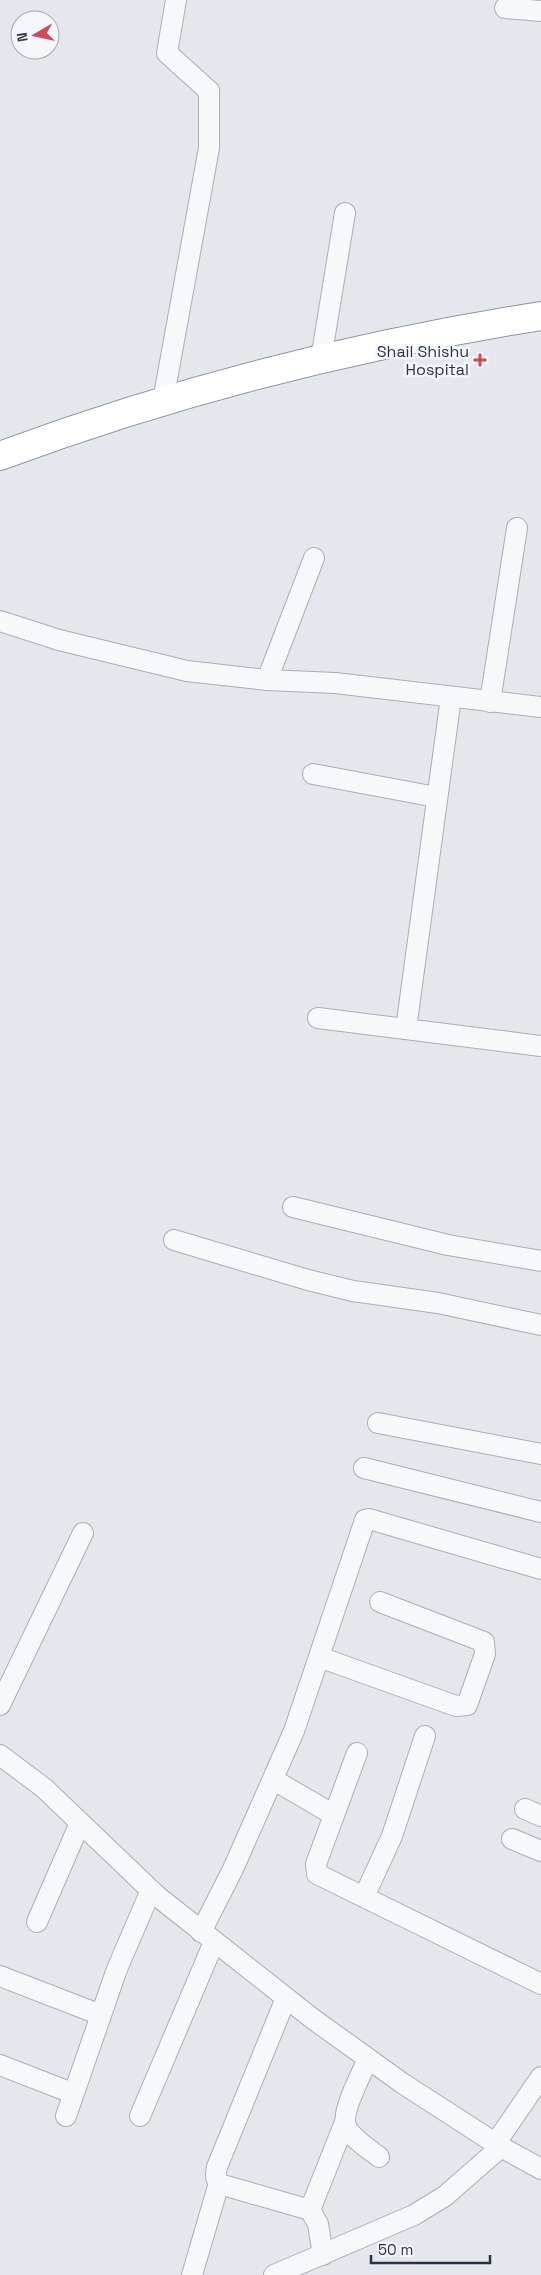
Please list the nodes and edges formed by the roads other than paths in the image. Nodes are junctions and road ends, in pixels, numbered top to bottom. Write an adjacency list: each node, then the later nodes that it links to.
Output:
1 (176, 0): 7 (street)
2 (505, 8): 3 (street)
3 (541, 11)
4 (345, 212): 6 (street)
5 (541, 316): 6 (highway)
6 (321, 359): 7 (highway)
7 (163, 401): 8 (highway)
8 (0, 456)
9 (517, 528): 14 (street)
10 (314, 558): 12 (street)
11 (0, 621): 12 (street)
12 (267, 680): 13 (street)
13 (451, 698): 14 (street); 17 (street)
14 (490, 702): 15 (street)
15 (541, 707)
16 (313, 774): 17 (street)
17 (436, 797): 19 (street)
18 (318, 1018): 19 (street)
19 (406, 1029): 20 (street)
20 (541, 1046)
21 (293, 1207): 23 (street)
22 (174, 1240): 24 (street)
23 (541, 1262)
24 (541, 1325)
25 (378, 1423): 26 (street)
26 (541, 1454)
27 (364, 1468): 28 (street)
28 (541, 1512)
29 (83, 1533): 33 (street)
30 (541, 1569): 32 (street)
31 (380, 1602): 32 (street)
32 (319, 1657): 37 (street)
33 (0, 1705)
34 (425, 1736): 43 (street)
35 (357, 1753): 38 (street)
36 (0, 1754): 39 (street)
37 (274, 1780): 38 (street); 45 (street)
38 (334, 1815): 43 (street)
39 (80, 1822): 42 (street); 44 (street)
40 (512, 1839): 41 (street)
41 (541, 1851)
42 (151, 1890): 45 (street); 49 (street)
43 (364, 1897): 47 (street)
44 (37, 1922)
45 (208, 1937): 48 (street); 55 (street)
46 (0, 1976): 49 (street)
47 (541, 1984)
48 (286, 1998): 50 (street); 60 (street)
49 (100, 2015): 53 (street)
50 (368, 2059): 56 (street); 57 (street)
51 (0, 2065): 53 (street)
52 (541, 2077): 57 (street)
53 (72, 2094): 54 (street)
54 (66, 2116)
55 (140, 2116)
56 (345, 2122): 58 (street); 61 (street)
57 (498, 2146): 59 (street); 62 (street)
58 (379, 2157)
59 (541, 2169)
60 (219, 2183): 61 (street); 63 (street)
61 (310, 2210): 62 (street)
62 (323, 2254): 64 (street)
63 (192, 2275)
64 (274, 2275)

